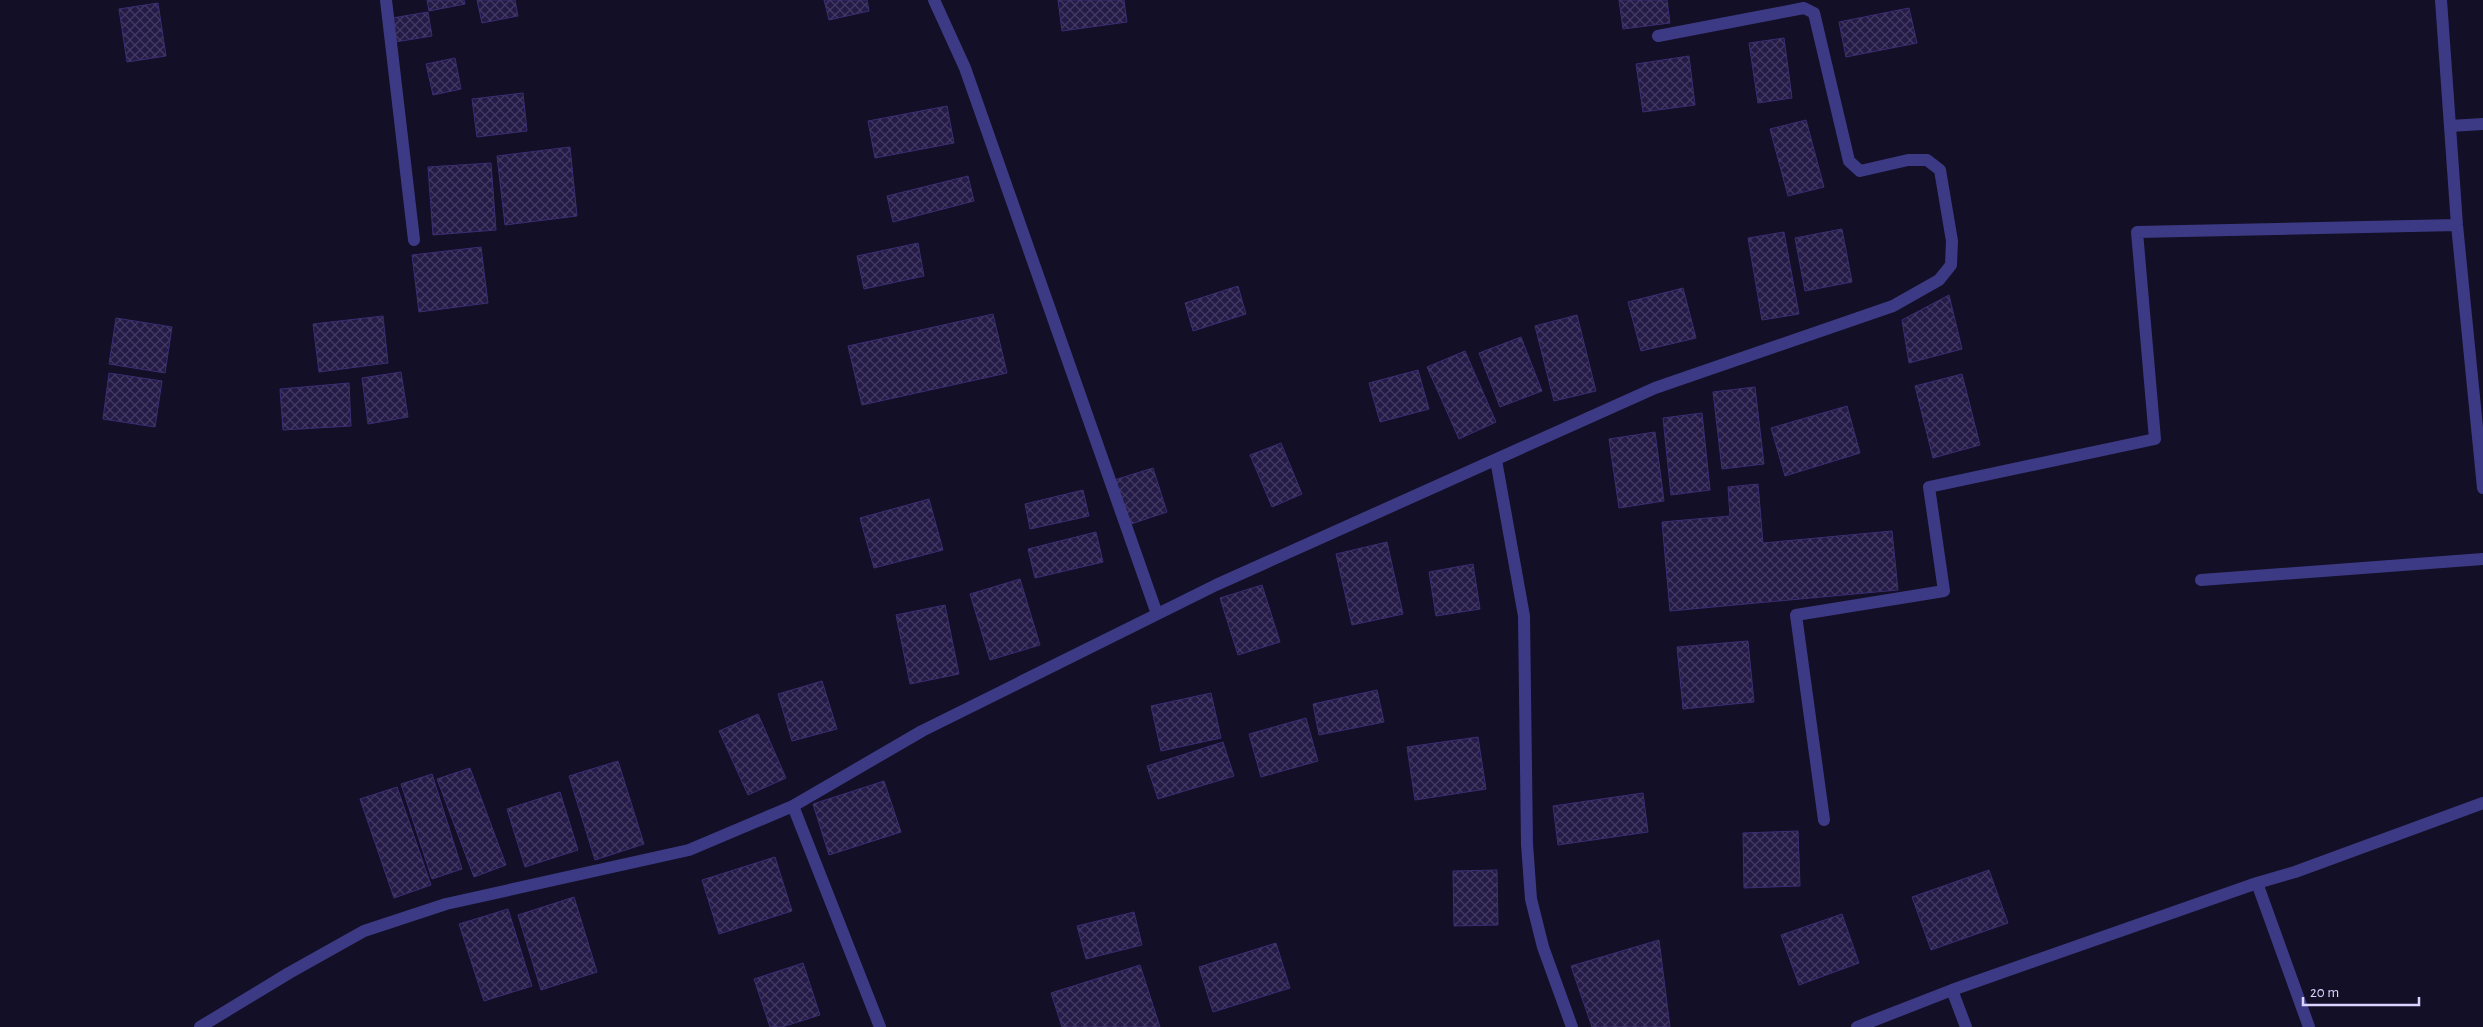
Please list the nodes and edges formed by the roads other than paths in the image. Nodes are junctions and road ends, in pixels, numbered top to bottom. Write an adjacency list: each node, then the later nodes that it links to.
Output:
1 (386, 0): 8 (street)
2 (934, 0): 14 (street)
3 (2441, 0): 6 (street)
4 (1658, 36): 10 (street)
5 (2483, 124): 6 (street)
6 (2450, 126): 7 (street)
7 (2457, 225): 9 (street); 17 (street)
8 (414, 240)
9 (2480, 441): 11 (street)
10 (1496, 460): 14 (street); 22 (street)
11 (2483, 488)
12 (2483, 559): 13 (street)
13 (2202, 580)
14 (1156, 614): 16 (street)
15 (2483, 803): 18 (street)
16 (793, 806): 20 (street); 21 (street)
17 (1824, 820)
18 (2257, 883): 19 (street); 25 (street)
19 (1952, 990): 23 (street); 24 (street)
20 (200, 1027)
21 (880, 1027)
22 (1572, 1027)
23 (1857, 1027)
24 (1966, 1027)
25 (2308, 1027)

